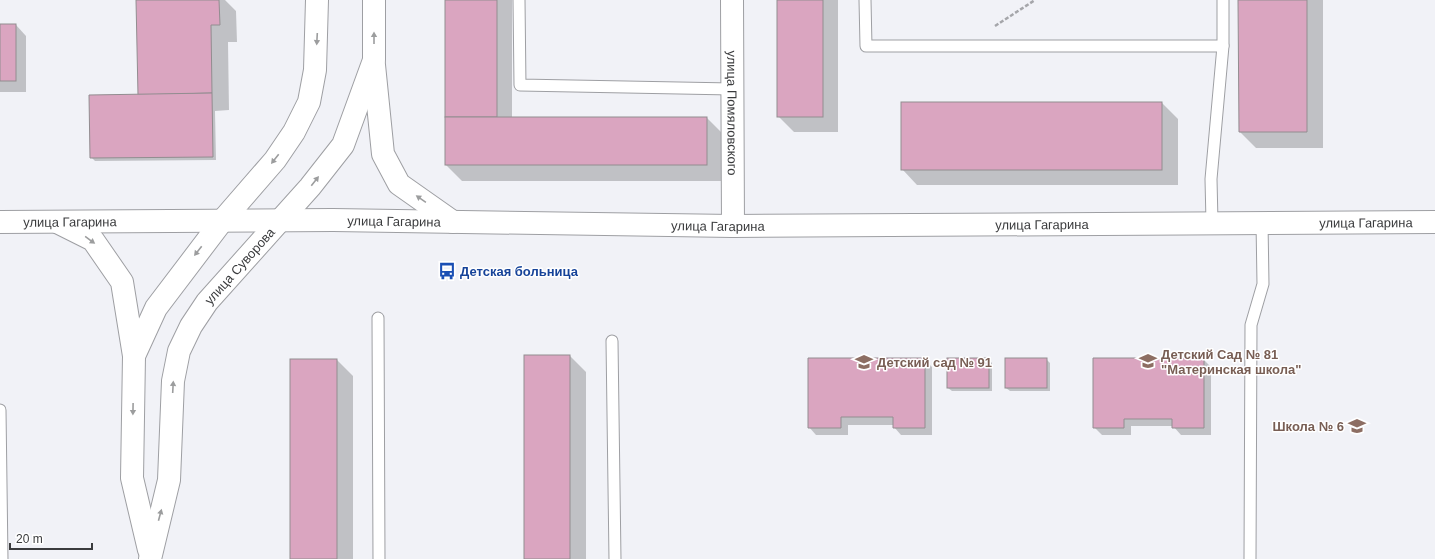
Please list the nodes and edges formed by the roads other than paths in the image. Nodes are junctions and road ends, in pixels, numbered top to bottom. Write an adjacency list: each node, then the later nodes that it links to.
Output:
1 (317, 0): 12 (main road, улица Суворова, one-way to 12)
2 (374, 0): 8 (main road, улица Суворова, one-way to 2)
3 (519, 0): 9 (lane)
4 (732, 0): 9 (main road, улица Помяловского)
5 (865, 0): 7 (lane)
6 (1223, 0): 7 (lane)
7 (1223, 46): 15 (lane)
8 (374, 60): 10 (main road, улица Суворова, one-way to 8); 14 (main road, one-way to 8)
9 (732, 89): 18 (main road, улица Помяловского)
10 (280, 220): 12 (main road, улица Гагарина); 14 (main road, улица Гагарина); 23 (main road, улица Суворова, one-way to 10)
11 (56, 221): 12 (main road, улица Гагарина); 13 (main road, улица Гагарина); 21 (main road, улица Суворова, one-way to 21)
12 (222, 221): 21 (main road, улица Суворова, one-way to 21)
13 (0, 222)
14 (453, 222): 18 (main road, улица Гагарина)
15 (1212, 222): 16 (main road, улица Гагарина); 18 (main road, улица Гагарина)
16 (1262, 222): 17 (main road, улица Гагарина); 27 (lane)
17 (1435, 222)
18 (733, 226)
19 (378, 318): 25 (lane)
20 (612, 341): 26 (lane)
21 (134, 356): 23 (main road, улица Суворова, one-way to 23)
22 (0, 410): 24 (lane)
23 (150, 556)
24 (2, 559)
25 (379, 559)
26 (615, 559)
27 (1250, 559)

